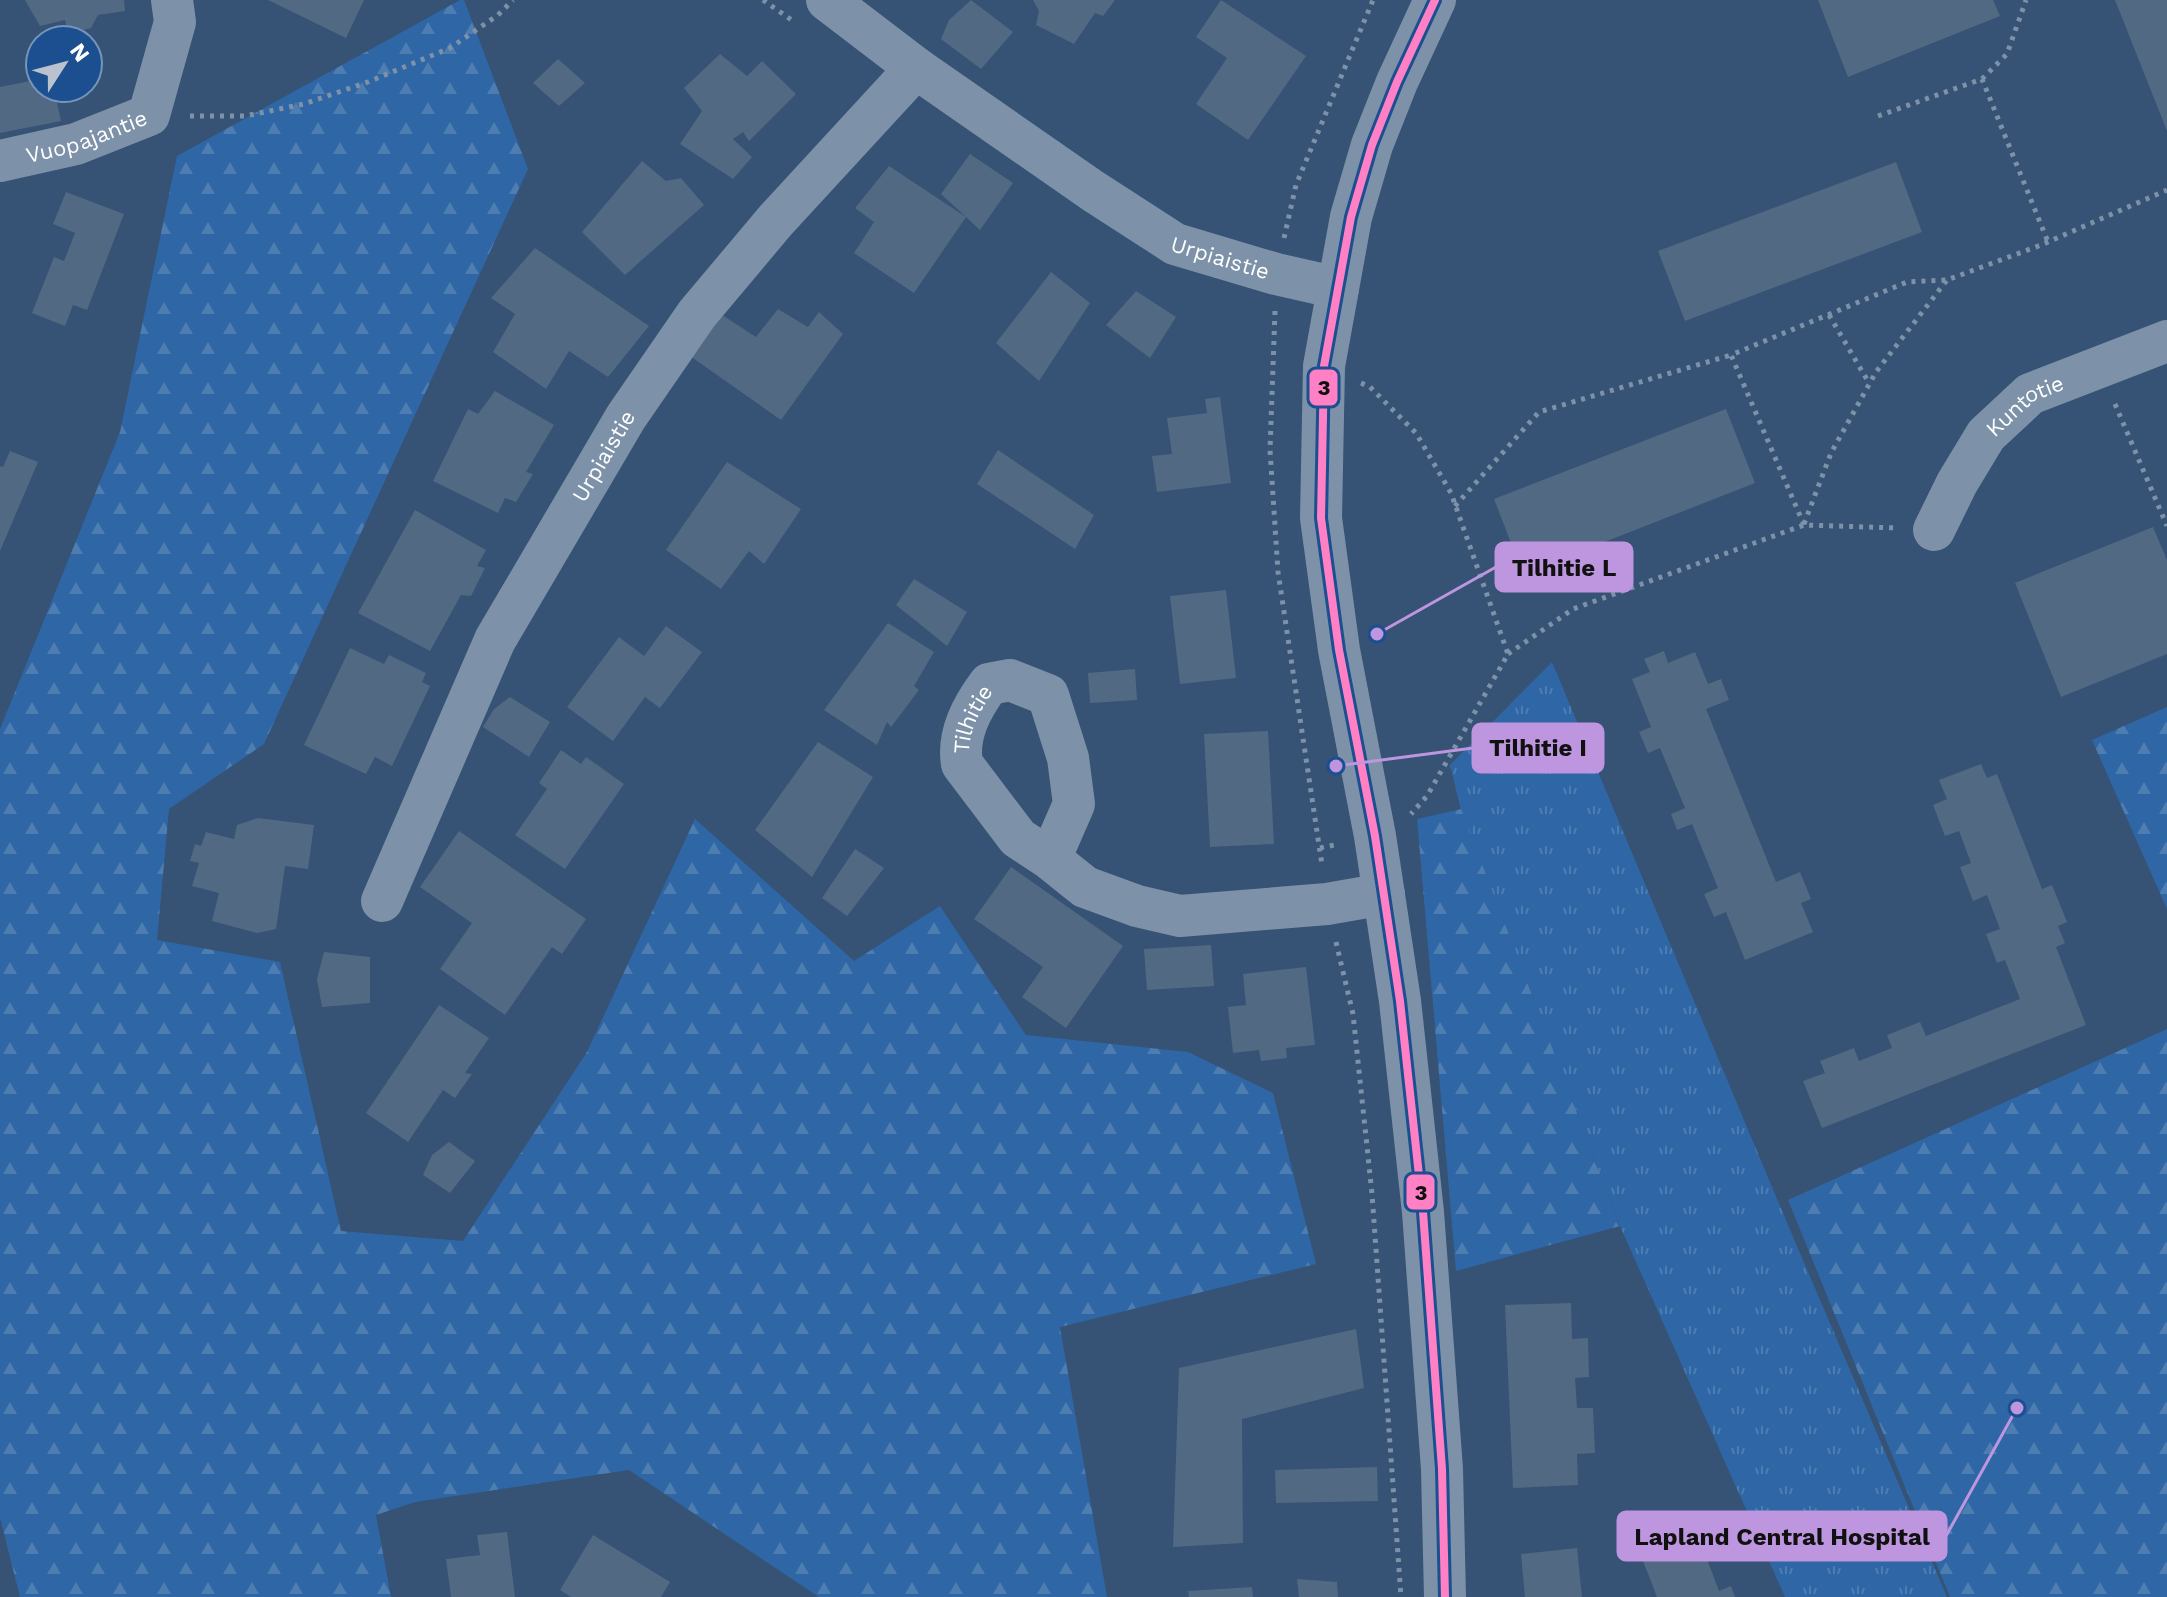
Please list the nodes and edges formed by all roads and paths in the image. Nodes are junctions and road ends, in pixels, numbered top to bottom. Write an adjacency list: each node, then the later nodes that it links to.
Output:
1 (172, 0): 8 (street, Vuopajantie)
2 (513, 0): 8 (path)
3 (827, 0): 6 (street, Urpiaistie)
4 (1435, 0): 14 (street)
5 (2026, 0): 7 (path)
6 (916, 68): 14 (street, Urpiaistie); 33 (street, Urpiaistie)
7 (1982, 79): 9 (path); 12 (path)
8 (149, 115): 10 (street, Vuopajantie)
9 (1878, 116)
10 (0, 161)
11 (2167, 190): 12 (path)
12 (2048, 242): 13 (path)
13 (1947, 280): 15 (path); 20 (path)
14 (1338, 288): 19 (street)
15 (1829, 315): 17 (path); 20 (path)
16 (2167, 341): 27 (street, Kuntotie)
17 (1731, 355): 24 (path); 25 (path)
18 (1272, 356): 19 (path)
19 (1324, 366): 24 (path); 29 (street)
20 (1869, 383): 25 (path)
21 (2128, 399): 22 (path)
22 (2115, 404): 23 (path); 26 (path)
23 (2103, 408)
24 (1455, 506): 28 (path)
25 (1804, 525): 27 (path); 28 (path)
26 (2167, 526)
27 (1934, 530)
28 (1508, 654): 29 (path)
29 (1375, 836): 30 (path); 32 (street)
30 (1320, 848)
31 (1050, 859): 32 (street)
32 (1384, 894): 34 (street)
33 (382, 901)
34 (1445, 1597)

